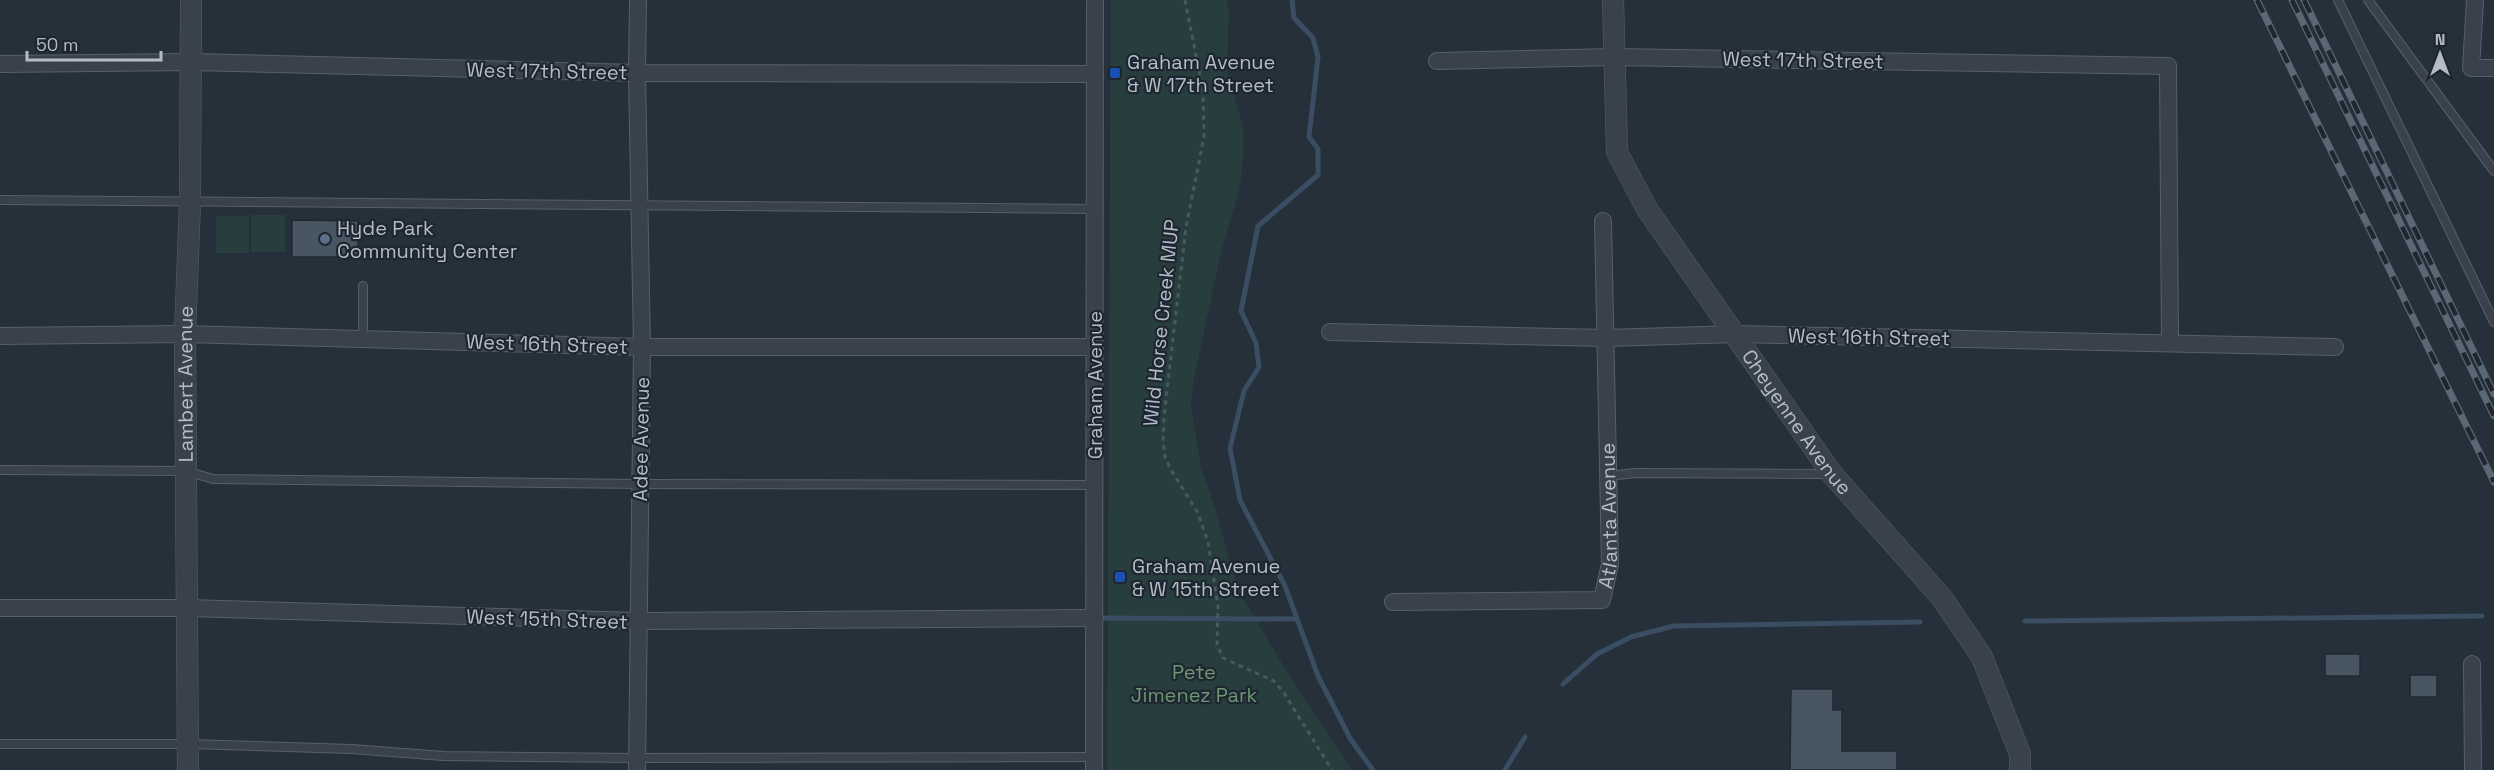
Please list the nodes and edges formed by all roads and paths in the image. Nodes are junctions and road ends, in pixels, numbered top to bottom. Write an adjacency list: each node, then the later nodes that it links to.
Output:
1 (190, 0): 11 (street, Lambert Avenue)
2 (638, 0): 14 (street, Adee Avenue)
3 (1095, 0): 15 (street, Graham Avenue)
4 (1185, 0): 51 (path, Wild Horse Creek MUP)
5 (1612, 0): 9 (street)
6 (2338, 0): 23 (lane)
7 (2368, 0): 16 (lane)
8 (2475, 0): 13 (street)
9 (1615, 57): 10 (street, West 17th Street); 26 (street, Cheyenne Avenue); 30 (street, West 17th Street)
10 (1437, 61)
11 (191, 62): 12 (street, West 17th Street); 14 (street, West 17th Street); 18 (street, Lambert Avenue)
12 (0, 64)
13 (2494, 68)
14 (637, 73): 15 (street, West 17th Street); 19 (street, Adee Avenue)
15 (1095, 74): 20 (street, Graham Avenue)
16 (2494, 171)
17 (0, 200): 18 (lane)
18 (190, 202): 19 (lane); 25 (street, Lambert Avenue)
19 (640, 207): 20 (lane); 31 (street, Adee Avenue)
20 (1095, 209): 32 (street, Graham Avenue)
21 (1603, 221): 28 (street, Atlanta Avenue)
22 (363, 286): 29 (lane)
23 (2494, 322)
24 (1330, 332): 28 (street, West 16th Street)
25 (185, 334): 27 (street, West 16th Street); 29 (street, West 16th Street); 35 (street, Lambert Avenue)
26 (1736, 334): 28 (street, West 16th Street); 30 (street, West 16th Street); 36 (street, Cheyenne Avenue)
27 (0, 336)
28 (1606, 338): 37 (street, Atlanta Avenue)
29 (363, 339): 31 (street, West 16th Street)
30 (2170, 343): 33 (street, West 16th Street)
31 (642, 347): 32 (street, West 16th Street); 38 (street, Adee Avenue)
32 (1095, 347): 39 (street, Graham Avenue)
33 (2335, 347)
34 (0, 470): 35 (lane)
35 (186, 471): 38 (lane); 42 (street, Lambert Avenue)
36 (1832, 474): 37 (lane); 52 (street, Cheyenne Avenue)
37 (1609, 476): 40 (street, Atlanta Avenue)
38 (640, 484): 39 (lane); 44 (street, Adee Avenue)
39 (1095, 485): 43 (street, Graham Avenue)
40 (1393, 602)
41 (0, 608): 42 (street, West 15th Street)
42 (187, 608): 44 (street, West 15th Street); 47 (street, Lambert Avenue)
43 (1095, 618): 44 (street, West 15th Street); 48 (street, Graham Avenue)
44 (638, 621): 49 (street, Adee Avenue)
45 (2472, 664): 53 (street)
46 (0, 744): 47 (lane)
47 (188, 744): 49 (lane); 50 (street, Lambert Avenue)
48 (1094, 763): 49 (lane)
49 (637, 764)
50 (188, 770)
51 (1332, 770)
52 (2020, 770)
53 (2473, 770)

